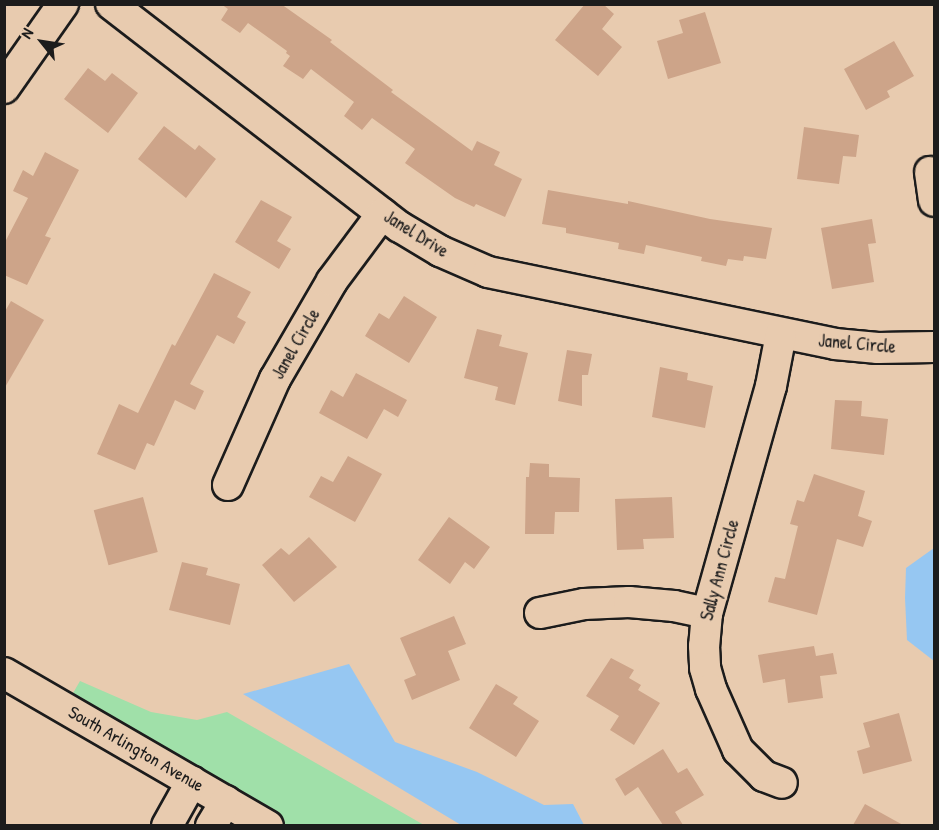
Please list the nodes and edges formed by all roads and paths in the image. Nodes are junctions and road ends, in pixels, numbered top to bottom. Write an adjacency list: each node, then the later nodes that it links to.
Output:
1 (63, 4): 3 (street)
2 (111, 4): 4 (street, Janel Drive)
3 (4, 88)
4 (382, 214): 5 (street, Janel Drive); 7 (street, Janel Circle)
5 (781, 334): 6 (street, Janel Circle); 9 (street, Sally Ann Circle)
6 (934, 347)
7 (228, 485)
8 (540, 613): 9 (street)
9 (707, 613): 12 (street, Sally Ann Circle)
10 (4, 673): 11 (street, South Arlington Avenue)
11 (192, 781): 13 (street, South Arlington Avenue); 14 (street)
12 (782, 783)
13 (218, 813): 15 (street, South Arlington Avenue)
14 (168, 825)
15 (268, 825)

